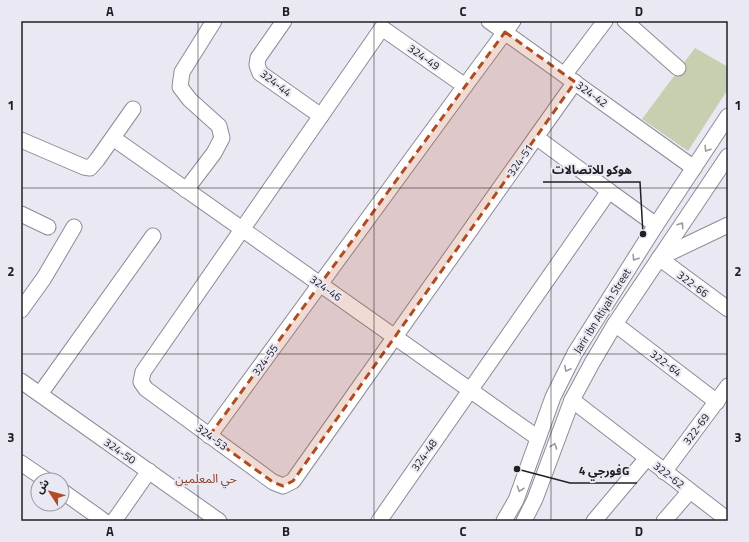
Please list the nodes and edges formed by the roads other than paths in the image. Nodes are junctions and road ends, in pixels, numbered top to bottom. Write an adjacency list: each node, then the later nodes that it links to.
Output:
1 (214, 21): 19 (street)
2 (284, 21): 12 (street, 324-44)
3 (489, 21): 7 (street, 324-42)
4 (605, 21): 9 (street)
5 (625, 21): 8 (street)
6 (377, 24): 10 (street, 324-49); 12 (street, 324-49)
7 (509, 26): 9 (street, 324-42); 10 (street)
8 (678, 68)
9 (570, 78): 14 (street); 18 (street, 324-42)
10 (465, 86): 29 (street)
11 (133, 109): 15 (street)
12 (321, 116): 26 (street, 324-49)
13 (728, 116): 18 (street, Jarir ibn Atiyah Street, one-way to 18)
14 (536, 137): 20 (street, 324-51); 35 (street, 324-51)
15 (113, 138): 16 (street); 19 (street, 324-46)
16 (21, 140)
17 (728, 156): 28 (street, Jarir ibn Atiyah Street, one-way to 17)
18 (694, 168): 22 (street, Jarir ibn Atiyah Street)
19 (186, 190): 26 (street, 324-46)
20 (609, 191): 22 (street, 324-51); 38 (street)
21 (21, 214): 24 (street)
22 (656, 225): 30 (street, Jarir ibn Atiyah Street, one-way to 30)
23 (727, 226): 28 (street)
24 (48, 227)
25 (74, 227): 33 (street)
26 (241, 228): 29 (street, 324-46); 42 (street, 324-53)
27 (153, 236): 39 (street)
28 (659, 258): 31 (street, Jarir ibn Atiyah Street); 32 (street, 322-66)
29 (320, 284): 35 (street, 324-46); 42 (street, 324-55)
30 (618, 285): 31 (street); 43 (street, Jarir ibn Atiyah Street, one-way to 43)
31 (634, 296): 34 (street, Jarir ibn Atiyah Street)
32 (728, 309)
33 (21, 310)
34 (615, 324): 40 (street, Jarir ibn Atiyah Street); 41 (street, 322-64)
35 (395, 337): 38 (street, 324-46); 42 (street, 324-53)
36 (21, 381): 39 (street, 324-50)
37 (728, 386): 41 (street, 322-69)
38 (470, 389): 43 (street, 324-46); 55 (street, 324-48)
39 (40, 394): 46 (street, 324-50)
40 (572, 400): 44 (street, 322-62); 57 (street, Jarir ibn Atiyah Street, one-way to 40)
41 (716, 402): 48 (street, 322-69)
42 (210, 436)
43 (538, 438): 56 (street, Jarir ibn Atiyah Street, one-way to 56)
44 (647, 458): 48 (street, 322-62); 58 (street)
45 (21, 463): 47 (street)
46 (149, 471): 53 (street); 54 (street, 324-50)
47 (34, 472)
48 (664, 472): 49 (street, 322-62)
49 (690, 491): 51 (street, 322-62); 59 (street)
50 (70, 497): 52 (street)
51 (728, 520)
52 (104, 521)
53 (114, 521)
54 (220, 521)
55 (379, 521)
56 (504, 521)
57 (524, 521)
58 (594, 521)
59 (664, 521)

